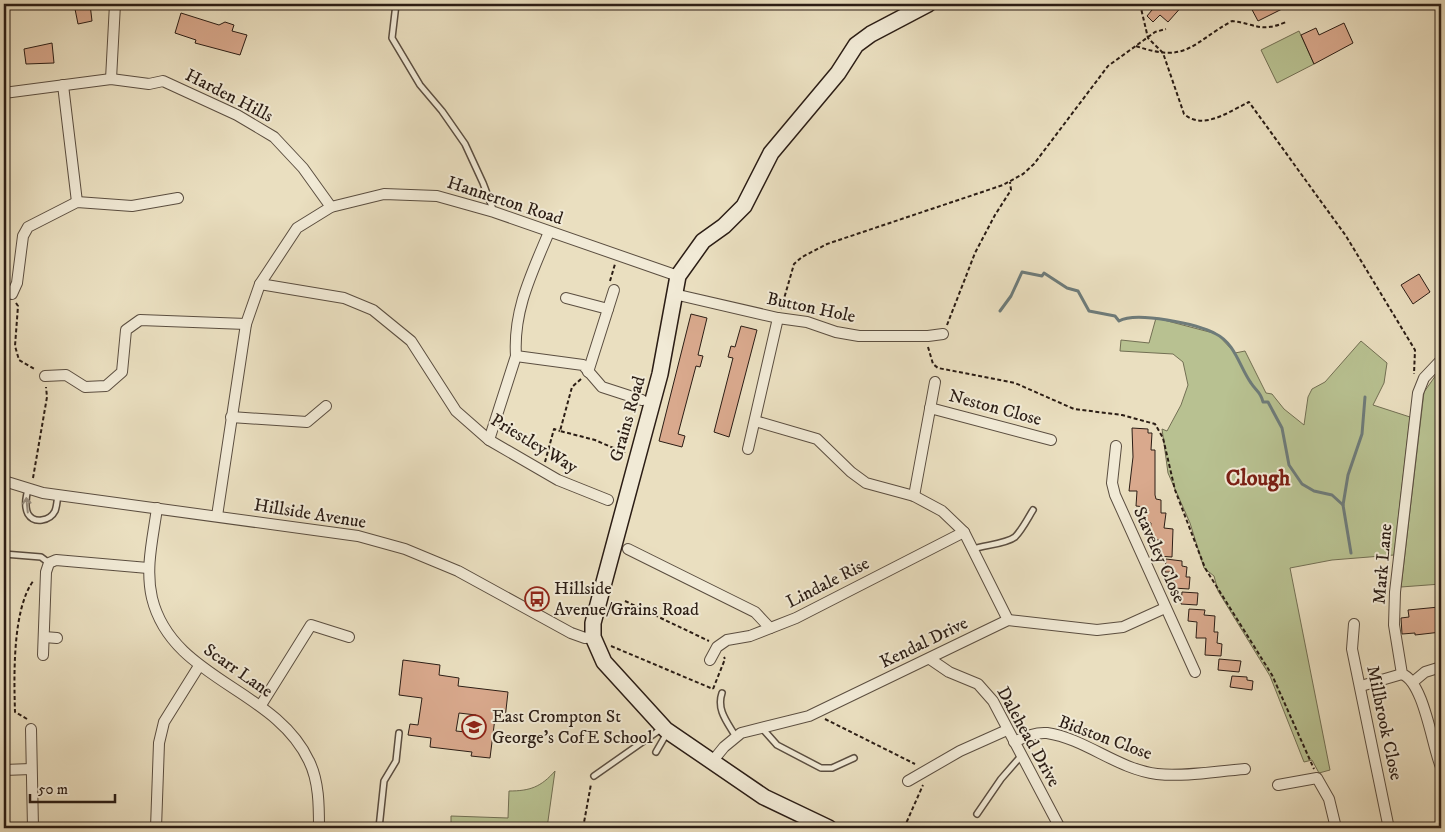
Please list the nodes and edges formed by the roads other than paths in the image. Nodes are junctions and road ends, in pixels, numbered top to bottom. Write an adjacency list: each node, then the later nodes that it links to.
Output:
1 (115, 4): 4 (street)
2 (396, 4): 10 (lane)
3 (928, 4): 12 (street, Grains Road)
4 (111, 79): 5 (street, Harden Hills); 9 (street, Harden Hills)
5 (63, 85): 6 (street, Harden Hills); 8 (street)
6 (4, 93)
7 (178, 198): 8 (street)
8 (77, 202): 15 (street)
9 (331, 207): 10 (street, Hannerton Road); 13 (street, Hannerton Road)
10 (494, 212): 11 (street, Hannerton Road)
11 (549, 232): 12 (street, Hannerton Road); 22 (street)
12 (678, 276): 16 (street, Grains Road)
13 (260, 284): 20 (street, Hannerton Road); 32 (street, Priestley Way)
14 (614, 290): 18 (street)
15 (12, 294)
16 (674, 294): 19 (street, Button Hole); 57 (street, Grains Road)
17 (566, 298): 18 (street)
18 (608, 309): 24 (street)
19 (778, 318): 21 (street, Button Hole); 31 (street)
20 (246, 324): 25 (street); 30 (street, Hannerton Road)
21 (943, 334)
22 (516, 356): 24 (street); 32 (street)
23 (1441, 360): 64 (street, Mark Lane)
24 (588, 372): 27 (street)
25 (45, 376)
26 (935, 382): 29 (street)
27 (642, 400)
28 (326, 406): 30 (street)
29 (930, 408): 33 (street, Neston Close); 39 (street)
30 (231, 417): 43 (street, Hannerton Road)
31 (755, 421): 35 (street); 39 (street)
32 (490, 440): 40 (street, Priestley Way)
33 (1051, 440)
34 (1116, 446): 50 (street, Staveley Close)
35 (748, 449)
36 (4, 481): 37 (street, Hillside Avenue)
37 (28, 489): 38 (street, Hillside Avenue); 38 (lane, one-way to 37)
38 (58, 494): 41 (street, Hillside Avenue)
39 (914, 496): 44 (street)
40 (608, 500)
41 (157, 508): 43 (street, Hillside Avenue); 49 (street, Scarr Lane)
42 (1033, 510): 46 (lane)
43 (218, 516): 57 (street, Hillside Avenue)
44 (964, 532): 46 (street); 53 (street, Lindale Rise)
45 (628, 549): 53 (street)
46 (973, 549): 51 (street)
47 (4, 554): 48 (lane)
48 (49, 563): 49 (street); 54 (street)
49 (148, 568): 61 (street, Scarr Lane)
50 (1165, 608): 51 (street); 63 (street, Staveley Close)
51 (1008, 620): 59 (street, Kendal Drive)
52 (1354, 624): 66 (street, Millbrook Close)
53 (770, 628): 60 (street, Lindale Rise)
54 (44, 637): 56 (street); 58 (street)
55 (349, 637): 68 (street)
56 (57, 638)
57 (594, 642): 71 (street)
58 (43, 655)
59 (930, 659): 69 (street, Kendal Drive); 72 (street, Dalehead Drive)
60 (710, 660)
61 (199, 666): 68 (street, Scarr Lane); 89 (street)
62 (1441, 667): 65 (street)
63 (1195, 672)
64 (1402, 674): 65 (street); 66 (street)
65 (1413, 682): 80 (street)
66 (1361, 686): 95 (street, Millbrook Close)
67 (722, 693): 74 (lane)
68 (261, 705): 90 (street, Scarr Lane)
69 (760, 727): 74 (street, Kendal Drive); 78 (lane)
70 (31, 730): 81 (street)
71 (666, 730): 76 (lane); 79 (street); 84 (lane)
72 (1007, 730): 75 (street, Dalehead Drive); 85 (street)
73 (399, 733): 91 (lane)
74 (736, 737): 79 (street, Kendal Drive)
75 (1014, 742): 77 (street, Dalehead Drive); 82 (street, Bidston Close)
76 (656, 752)
77 (1021, 756): 87 (lane); 93 (street, Dalehead Drive)
78 (854, 758)
79 (711, 763): 92 (street)
80 (1441, 767)
81 (31, 769): 83 (street); 88 (street)
82 (1245, 769)
83 (4, 770)
84 (594, 776)
85 (908, 780)
86 (1278, 785): 94 (street)
87 (977, 814)
88 (33, 828)
89 (156, 828)
90 (319, 828)
91 (379, 828)
92 (828, 828)
93 (1060, 828)
94 (1336, 828)
95 (1387, 828)

